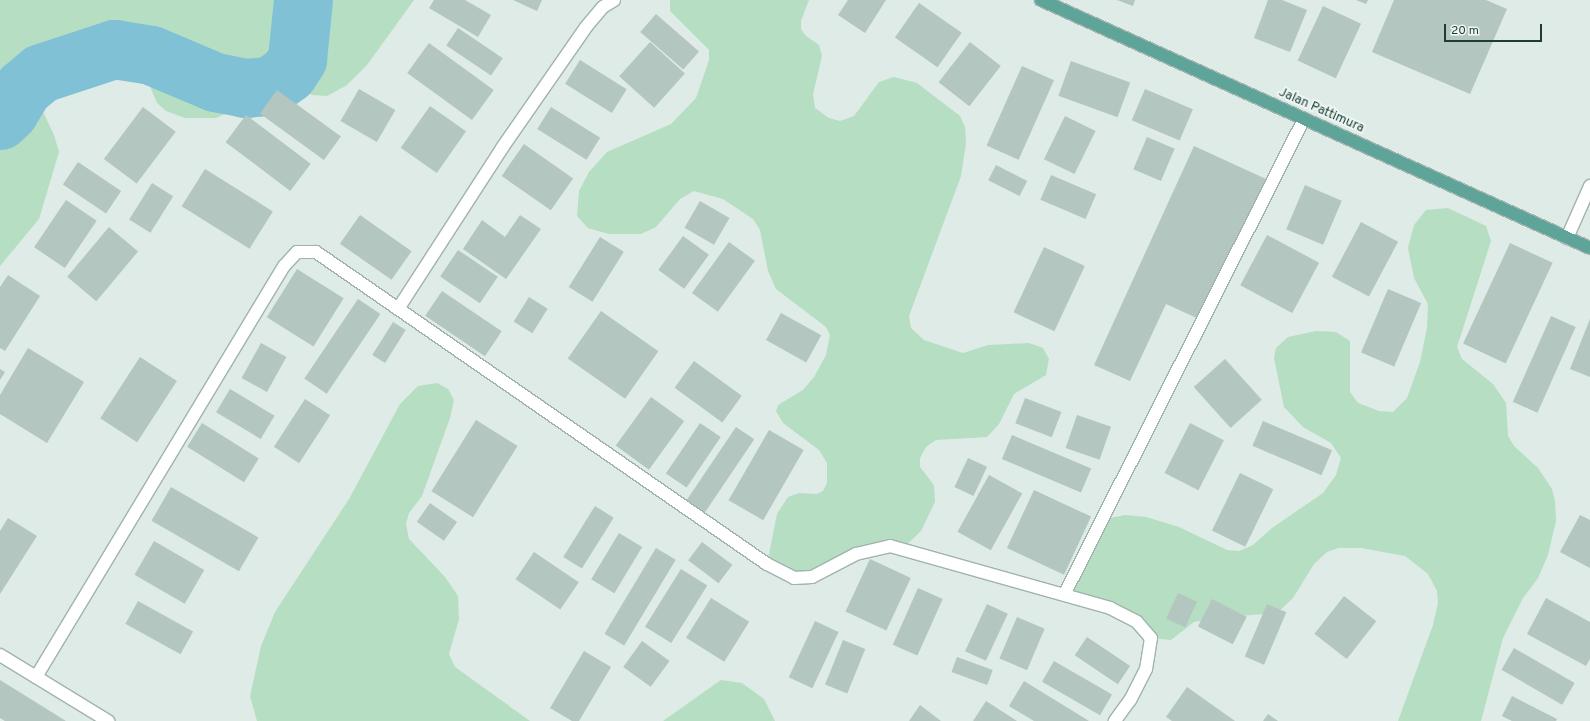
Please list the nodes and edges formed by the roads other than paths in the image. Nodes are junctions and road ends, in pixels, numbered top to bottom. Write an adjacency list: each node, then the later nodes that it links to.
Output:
1 (614, 0): 7 (street)
2 (1041, 0): 3 (main road, Jalan Pattimura)
3 (1304, 119): 5 (main road, Jalan Pattimura); 8 (street)
4 (1590, 186): 5 (street)
5 (1567, 238): 6 (main road, Jalan Pattimura)
6 (1590, 248)
7 (398, 309): 8 (street); 10 (street)
8 (1064, 595): 12 (street)
9 (0, 655): 10 (street)
10 (36, 677): 11 (street)
11 (108, 721)
12 (1115, 721)

